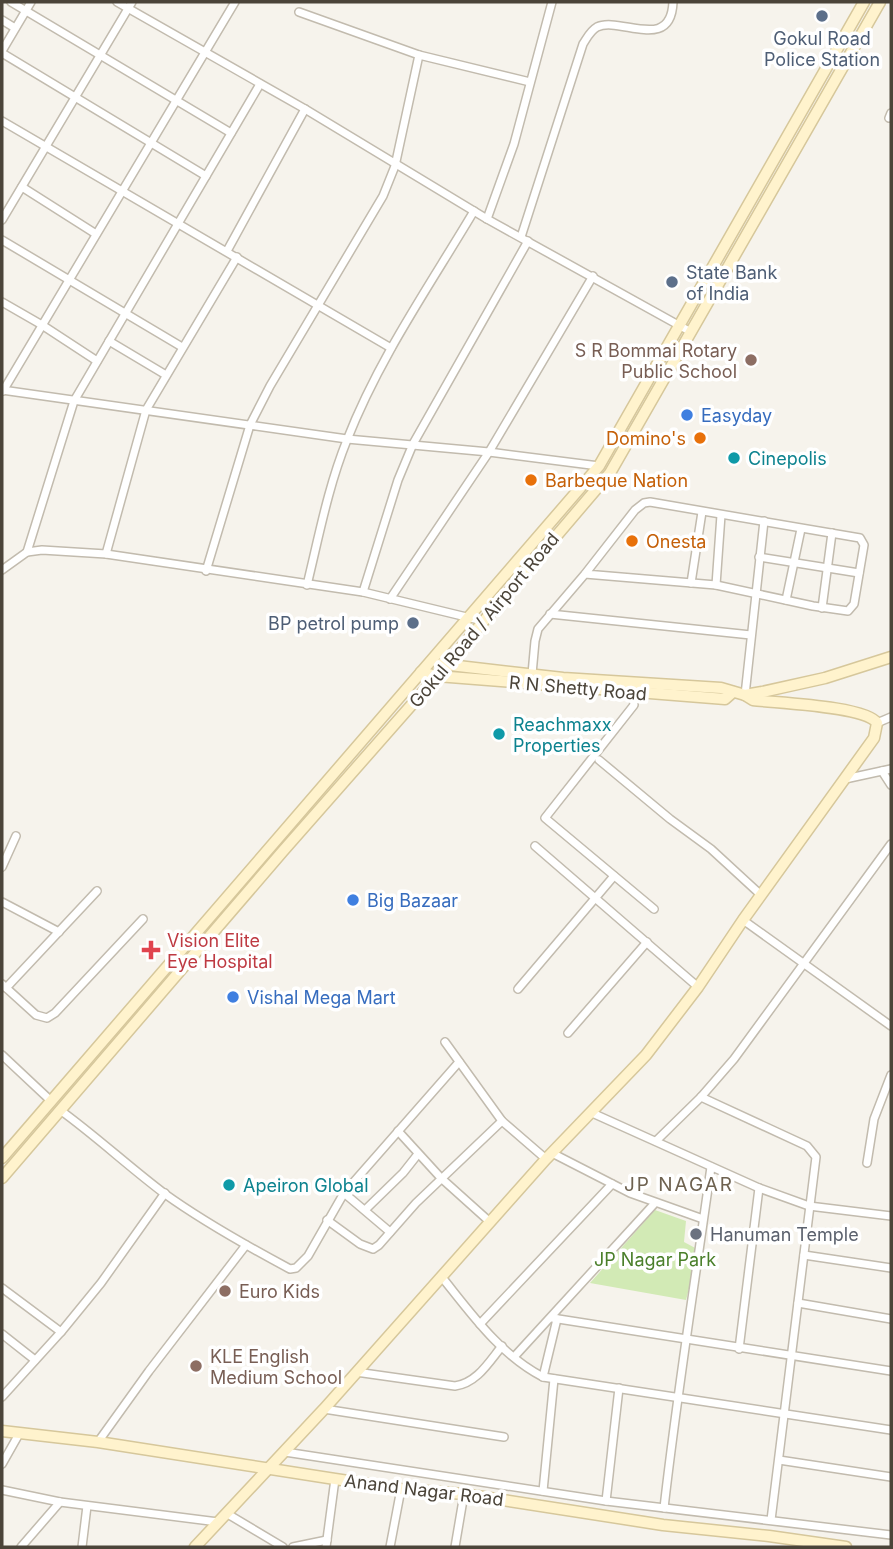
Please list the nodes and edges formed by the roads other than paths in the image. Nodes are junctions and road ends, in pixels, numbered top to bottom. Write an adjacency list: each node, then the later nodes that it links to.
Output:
1 (11, 2): 11 (street)
2 (31, 2): 11 (street)
3 (117, 2): 10 (street)
4 (225, 2): 9 (street)
5 (552, 2): 19 (street)
6 (673, 2): 37 (street)
7 (864, 2): 46 (main road, Gokul Road / Airport Road)
8 (880, 2): 48 (main road, Gokul Road / Airport Road)
9 (234, 4): 17 (street)
10 (130, 5): 16 (street); 17 (street)
11 (26, 10): 14 (street); 16 (street)
12 (299, 12): 18 (street)
13 (2, 20): 14 (street)
14 (15, 28): 15 (street)
15 (2, 52): 21 (street)
16 (101, 54): 21 (street); 22 (street)
17 (206, 54): 20 (street); 22 (street)
18 (419, 55): 19 (street); 28 (street)
19 (530, 82): 33 (street)
20 (260, 84): 23 (street); 25 (street)
21 (76, 96): 26 (street); 27 (street)
22 (176, 100): 25 (street); 26 (street)
23 (305, 109): 28 (street); 39 (street)
24 (2, 121): 27 (street)
25 (231, 133): 29 (street)
26 (151, 141): 29 (street); 31 (street)
27 (45, 145): 30 (street); 31 (street)
28 (395, 166): 32 (street); 44 (street)
29 (206, 176): 35 (street)
30 (22, 187): 34 (street); 36 (street)
31 (122, 191): 35 (street); 36 (street)
32 (474, 211): 33 (street); 51 (street)
33 (487, 219): 37 (street)
34 (2, 220)
35 (178, 224): 39 (street); 45 (street)
36 (96, 234): 42 (street)
37 (525, 239): 41 (street); 59 (street)
38 (2, 240): 42 (street)
39 (227, 251): 40 (street)
40 (237, 257): 44 (street); 50 (street)
41 (593, 276): 46 (street); 60 (street)
42 (69, 279): 45 (street); 47 (street)
43 (2, 302): 47 (street)
44 (318, 306): 51 (street); 57 (street)
45 (126, 312): 49 (street); 50 (street)
46 (681, 324): 48 (street); 61 (main road, Gokul Road / Airport Road)
47 (42, 325): 52 (street); 54 (street)
48 (691, 332): 86 (main road, Gokul Road / Airport Road)
49 (109, 341): 52 (street); 53 (street)
50 (182, 347): 53 (street)
51 (391, 348): 58 (street)
52 (97, 361): 55 (street)
53 (166, 374): 56 (street)
54 (2, 391): 55 (street)
55 (74, 401): 56 (street); 67 (street)
56 (146, 410): 57 (street); 68 (street)
57 (250, 425): 58 (street); 73 (street)
58 (347, 439): 59 (street); 77 (street)
59 (413, 444): 60 (street); 79 (street)
60 (489, 452): 61 (street); 81 (street)
61 (599, 466): 85 (main road, Gokul Road / Airport Road)
62 (702, 512): 63 (street); 75 (street); 76 (street)
63 (721, 515): 64 (street); 78 (street)
64 (764, 521): 65 (street); 69 (street)
65 (801, 529): 66 (street); 70 (street)
66 (832, 533): 71 (street); 74 (street)
67 (27, 552): 68 (street); 72 (street)
68 (106, 554): 73 (street)
69 (759, 556): 70 (street); 80 (street)
70 (794, 562): 71 (street); 82 (street)
71 (827, 567): 74 (street); 83 (street)
72 (2, 570)
73 (206, 570): 77 (street)
74 (859, 573): 83 (street)
75 (585, 575): 76 (street); 84 (street)
76 (691, 583): 78 (street)
77 (307, 584): 79 (street)
78 (716, 585): 80 (street)
79 (363, 592): 81 (street)
80 (755, 594): 82 (street); 87 (street)
81 (390, 599): 85 (street)
82 (786, 600): 83 (street)
83 (822, 608)
84 (550, 614): 87 (street); 92 (street)
85 (469, 618): 86 (street); 89 (main road, Gokul Road / Airport Road)
86 (483, 621): 90 (main road, Gokul Road / Airport Road)
87 (751, 635): 96 (street)
88 (891, 657): 96 (main road, R N Shetty Road)
89 (430, 662): 90 (main road, R N Shetty Road); 91 (main road, Gokul Road / Airport Road)
90 (446, 665): 93 (main road, Gokul Road / Airport Road); 94 (main road, R N Shetty Road)
91 (421, 673): 93 (main road, R N Shetty Road); 131 (main road, Gokul Road / Airport Road)
92 (532, 674): 94 (main road, R N Shetty Road); 95 (main road, R N Shetty Road)
93 (437, 676): 94 (main road, R N Shetty Road); 132 (main road, Gokul Road / Airport Road)
94 (520, 678): 95 (main road, R N Shetty Road)
95 (632, 688): 96 (main road, R N Shetty Road); 108 (street)
96 (745, 695): 98 (main road)
97 (891, 717): 98 (street)
98 (877, 723): 102 (main road)
99 (599, 760): 110 (street)
100 (891, 769): 101 (street)
101 (882, 771): 102 (street); 103 (street)
102 (845, 779): 110 (main road)
103 (891, 785)
104 (16, 836): 107 (street)
105 (891, 844): 118 (street)
106 (535, 846): 111 (street)
107 (2, 867)
108 (614, 876): 111 (street); 113 (street)
109 (97, 891): 116 (street)
110 (761, 895): 115 (main road)
111 (596, 898): 117 (street); 121 (street)
112 (2, 902): 116 (street)
113 (654, 909)
114 (143, 919): 119 (street)
115 (743, 920): 118 (street); 120 (main road)
116 (59, 932): 119 (street)
117 (646, 942): 120 (street); 123 (street)
118 (804, 964): 122 (street); 130 (street)
119 (4, 986)
120 (698, 987): 133 (main road)
121 (518, 989)
122 (891, 1026)
123 (568, 1033)
124 (445, 1042): 126 (street)
125 (5, 1058): 127 (street); 131 (street)
126 (459, 1062): 134 (street); 135 (street)
127 (2, 1067)
128 (891, 1074): 129 (street)
129 (890, 1084): 140 (street)
130 (701, 1097): 136 (street); 149 (street)
131 (50, 1100): 139 (main road, Gokul Road / Airport Road)
132 (60, 1110): 142 (main road, Gokul Road / Airport Road); 147 (street)
133 (590, 1112): 136 (street); 138 (main road)
134 (502, 1121): 138 (street); 143 (street)
135 (398, 1131): 137 (street); 146 (street)
136 (656, 1142): 141 (street)
137 (418, 1154): 143 (street); 150 (street)
138 (549, 1156): 144 (street); 154 (main road)
139 (2, 1158)
140 (867, 1163)
141 (711, 1167): 145 (street); 152 (street)
142 (2, 1178)
143 (441, 1178): 154 (street); 155 (street)
144 (612, 1184): 148 (street); 164 (street)
145 (759, 1188): 149 (street); 169 (street)
146 (344, 1192): 150 (street); 153 (street)
147 (165, 1193): 156 (street); 165 (street)
148 (655, 1203): 152 (street); 162 (street)
149 (809, 1206): 151 (street); 157 (street)
150 (365, 1209): 155 (street)
151 (891, 1216)
152 (703, 1219): 167 (street)
153 (327, 1220): 155 (street); 156 (street)
154 (489, 1222): 159 (main road)
155 (390, 1232)
156 (246, 1245): 186 (street)
157 (804, 1255): 158 (street); 161 (street)
158 (891, 1268)
159 (441, 1276): 164 (street); 174 (main road)
160 (2, 1288): 165 (street)
161 (798, 1303): 163 (street); 170 (street)
162 (554, 1318): 167 (street); 171 (street); 175 (street)
163 (891, 1319)
164 (480, 1324): 168 (street)
165 (61, 1332): 172 (street)
166 (2, 1334): 172 (street)
167 (685, 1338): 169 (street); 179 (street)
168 (502, 1346): 171 (street); 174 (street)
169 (739, 1349): 170 (street)
170 (792, 1356): 173 (street); 181 (street)
171 (514, 1357): 175 (street)
172 (35, 1360): 178 (street)
173 (891, 1371)
174 (356, 1372): 180 (main road)
175 (543, 1377): 176 (street)
176 (554, 1379): 177 (street); 195 (street)
177 (620, 1388): 179 (street); 197 (street)
178 (2, 1397)
179 (677, 1397): 181 (street); 200 (street)
180 (324, 1409): 185 (street); 187 (main road)
181 (783, 1414): 182 (street); 188 (street)
182 (891, 1430)
183 (2, 1431): 184 (main road, Anand Nagar Road)
184 (19, 1434): 186 (main road, Anand Nagar Road); 189 (street)
185 (504, 1437)
186 (98, 1441): 190 (main road, Anand Nagar Road)
187 (285, 1452): 190 (main road); 195 (street)
188 (779, 1460): 191 (street); 202 (street)
189 (2, 1464)
190 (269, 1469): 192 (main road, Anand Nagar Road); 201 (main road)
191 (891, 1477)
192 (335, 1479): 193 (main road, Anand Nagar Road); 206 (street)
193 (401, 1489): 196 (main road, Anand Nagar Road); 212 (street)
194 (2, 1490): 198 (street)
195 (543, 1491): 197 (street)
196 (464, 1494): 205 (main road, Anand Nagar Road); 213 (street)
197 (606, 1501): 200 (street)
198 (60, 1502): 199 (street); 207 (street)
199 (87, 1506): 203 (street); 208 (street)
200 (663, 1508): 202 (street)
201 (226, 1513): 203 (main road); 210 (street)
202 (771, 1520): 204 (street)
203 (218, 1522): 209 (main road)
204 (891, 1535)
205 (769, 1536): 214 (street); 215 (main road, Anand Nagar Road)
206 (326, 1544): 211 (street)
207 (21, 1547)
208 (82, 1547)
209 (195, 1547)
210 (283, 1547)
211 (293, 1547)
212 (390, 1547)
213 (455, 1547)
214 (768, 1547)
215 (846, 1547)

